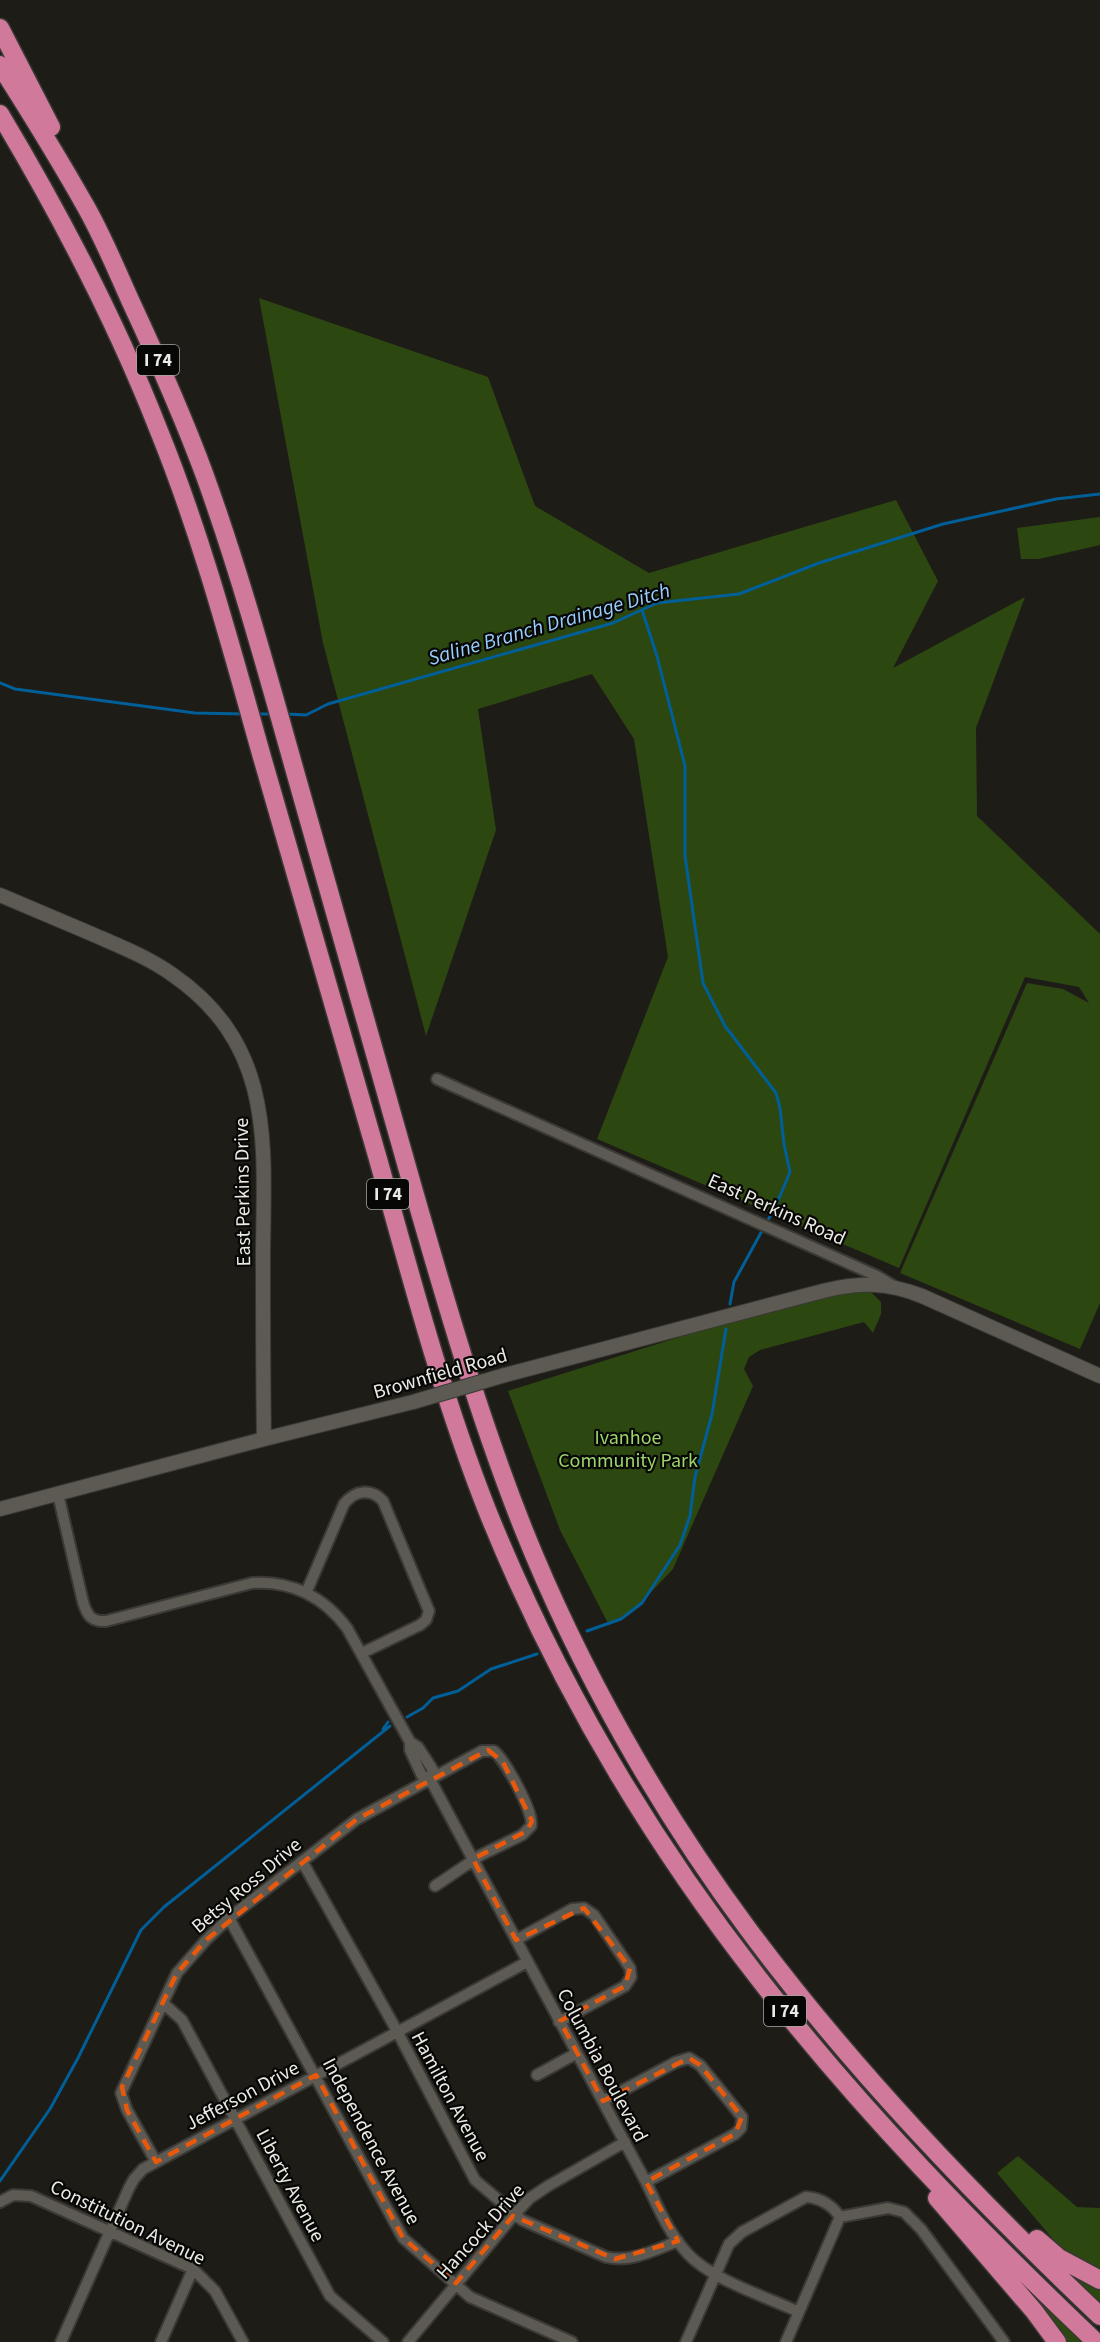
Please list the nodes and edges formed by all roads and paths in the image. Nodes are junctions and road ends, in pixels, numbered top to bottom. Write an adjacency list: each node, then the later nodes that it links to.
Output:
1 (0, 28): 4 (highway)
2 (0, 65): 4 (highway, I 74)
3 (0, 114): 28 (highway, I 74)
4 (88, 211): 29 (highway, I 74)
5 (0, 895): 9 (street, East Perkins Drive)
6 (437, 1078): 7 (street, East Perkins Road)
7 (892, 1285): 8 (street, East Perkins Road); 9 (street, Brownfield Road, bridge)
8 (1100, 1376)
9 (264, 1439): 10 (street, Brownfield Road)
10 (58, 1494): 11 (street, Brownfield Road); 12 (street, Columbia Boulevard)
11 (0, 1509)
12 (306, 1593): 13 (street, Columbia Boulevard); 13 (street)
13 (362, 1653): 14 (street, Columbia Boulevard)
14 (430, 1779): 15 (street, Columbia Boulevard); 15 (street, Betsy Ross Drive); 16 (street, Betsy Ross Drive)
15 (474, 1860): 17 (street); 19 (street, Columbia Boulevard)
16 (302, 1861): 18 (street, Betsy Ross Drive); 23 (street, Hamilton Avenue)
17 (435, 1886)
18 (229, 1918): 21 (street, Betsy Ross Drive); 25 (street, Independence Avenue)
19 (516, 1940): 20 (street, Columbia Boulevard); 22 (street)
20 (527, 1962): 22 (street, Columbia Boulevard); 23 (street, Jefferson Drive)
21 (163, 2002): 30 (street, Liberty Avenue); 32 (street, Betsy Ross Drive)
22 (559, 2022): 24 (street, Columbia Boulevard)
23 (397, 2031): 25 (street, Jefferson Drive); 35 (street, Hamilton Avenue)
24 (577, 2053): 26 (street); 27 (street, Columbia Boulevard)
25 (316, 2075): 30 (street, Jefferson Drive); 42 (street, Independence Avenue)
26 (537, 2075)
27 (603, 2102): 31 (street, Columbia Boulevard); 33 (street)
28 (865, 2104): 54 (highway); 55 (highway, I 74)
29 (895, 2106): 41 (highway); 44 (highway, I 74)
30 (236, 2119): 32 (street, Jefferson Drive); 48 (street, Liberty Avenue)
31 (625, 2142): 33 (street, Columbia Boulevard); 35 (street, Hancock Drive)
32 (156, 2162): 37 (street, Jefferson Drive)
33 (646, 2182): 38 (street, Columbia Boulevard)
34 (0, 2202): 37 (street, Constitution Avenue)
35 (514, 2215): 38 (street, Hamilton Avenue); 42 (street, Hancock Drive)
36 (840, 2217): 40 (street); 43 (street); 53 (street)
37 (111, 2231): 39 (street, Constitution Avenue); 45 (street, Jefferson Drive)
38 (678, 2241): 40 (street, Columbia Boulevard)
39 (193, 2269): 46 (street); 47 (street, Constitution Avenue)
40 (715, 2275): 43 (street, Columbia Boulevard); 51 (street)
41 (1100, 2280)
42 (456, 2283): 49 (street, Hancock Drive); 50 (street, Independence Avenue)
43 (799, 2312): 52 (street)
44 (1100, 2316)
45 (61, 2342)
46 (160, 2342)
47 (243, 2342)
48 (383, 2342)
49 (408, 2342)
50 (572, 2342)
51 (686, 2342)
52 (786, 2342)
53 (1004, 2342)
54 (1057, 2342)
55 (1096, 2342)

